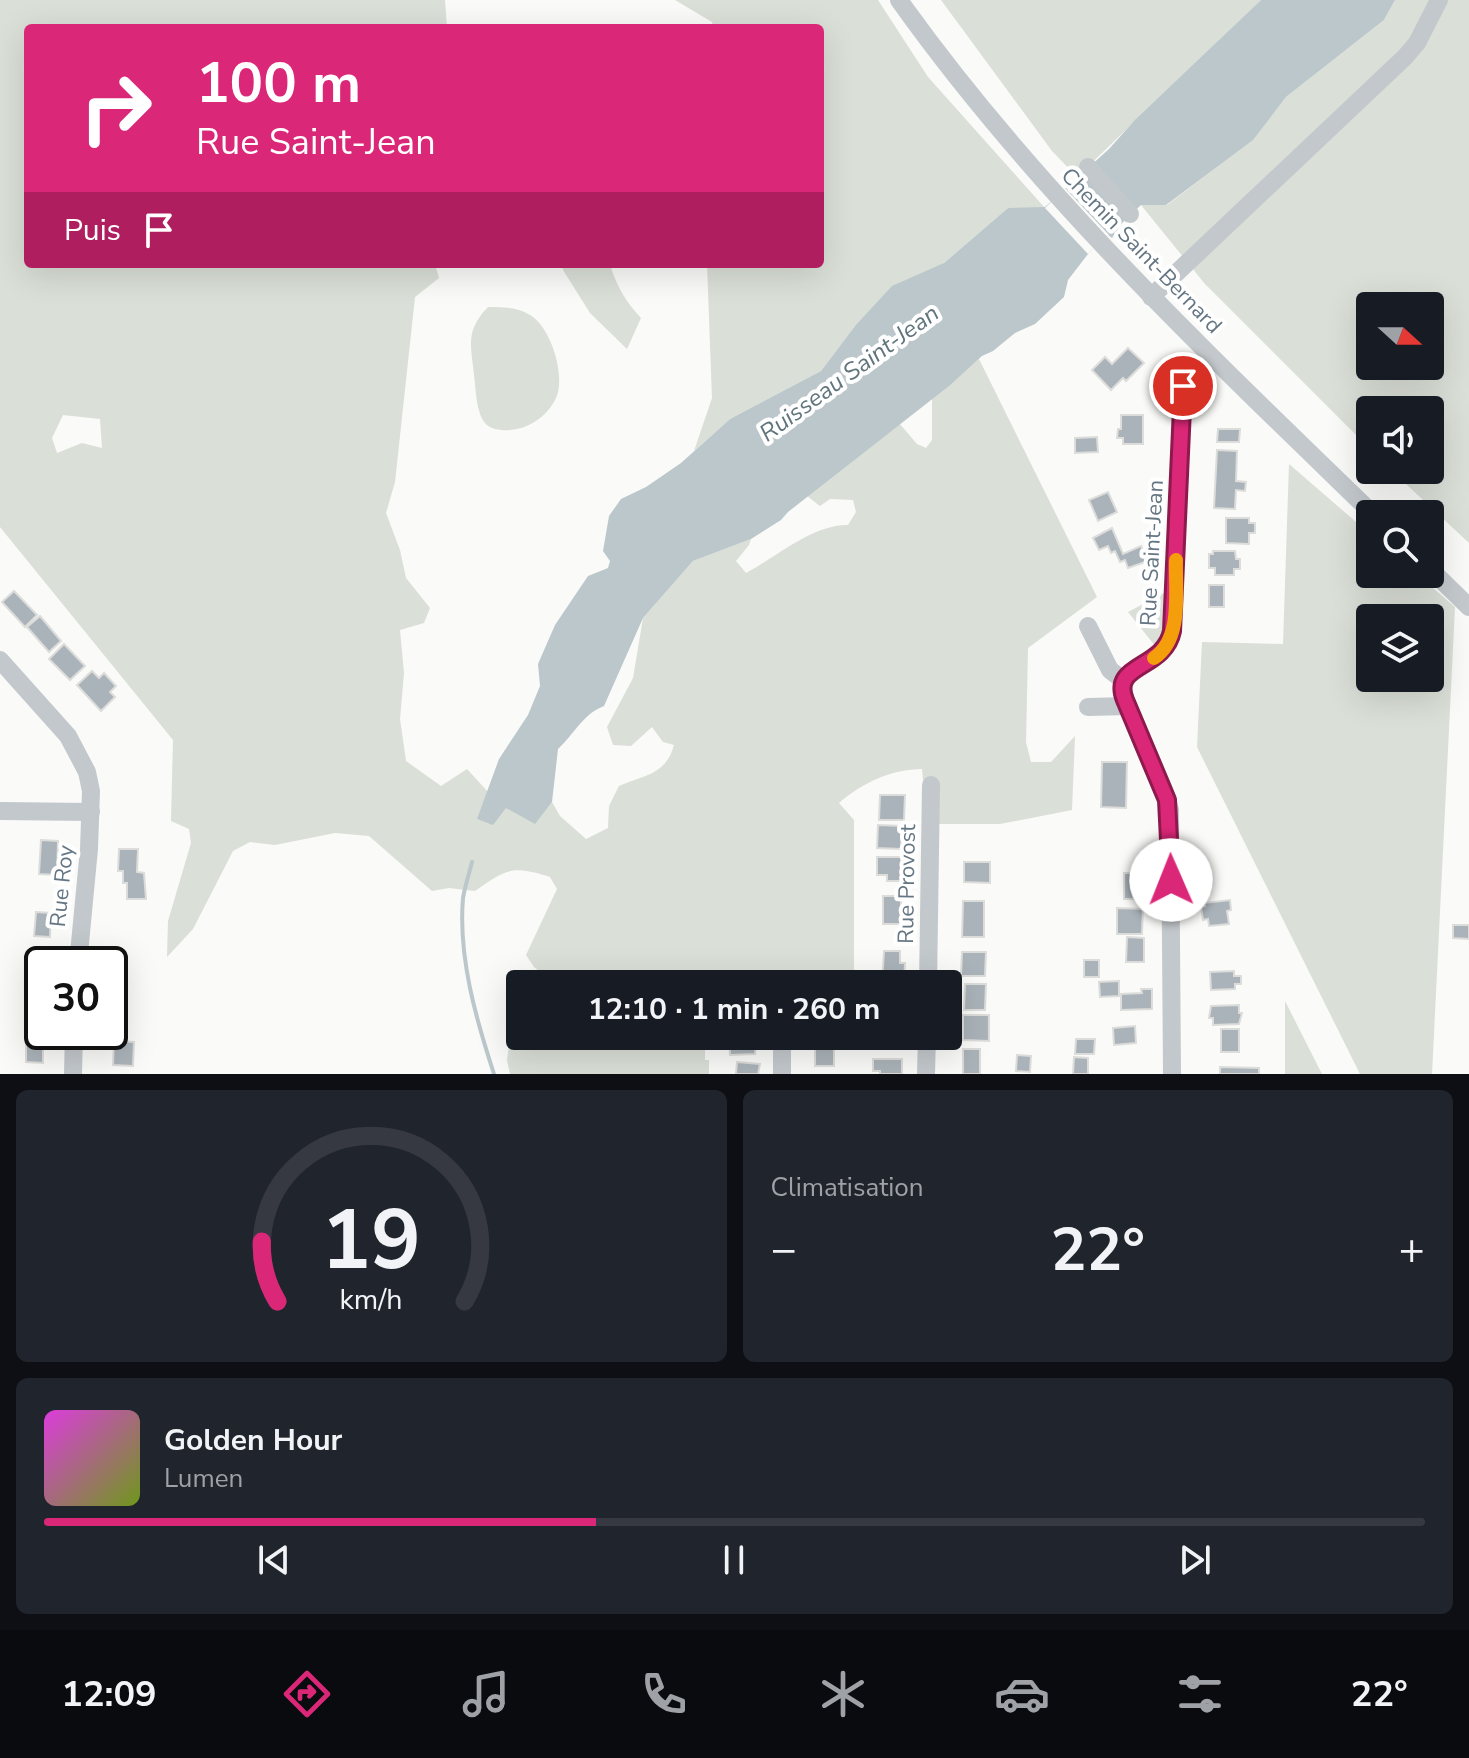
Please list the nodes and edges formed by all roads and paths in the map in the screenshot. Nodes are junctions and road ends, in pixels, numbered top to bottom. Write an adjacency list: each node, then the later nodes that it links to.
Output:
1 (899, 0): 5 (street, Chemin Saint-Bernard)
2 (1439, 0): 5 (street)
3 (1088, 167): 4 (street)
4 (1130, 214)
5 (1151, 297): 7 (street, Chemin Saint-Bernard)
6 (1183, 386): 12 (street, Rue Saint-Jean)
7 (1359, 500)
8 (1444, 583): 9 (street)
9 (1469, 607)
10 (1088, 626): 12 (street)
11 (0, 660): 17 (street, Rue Roy)
12 (1123, 680): 13 (street)
13 (1127, 706): 14 (street); 26 (street)
14 (1088, 707)
15 (931, 785): 19 (street, Rue Provost)
16 (0, 811): 17 (street)
17 (91, 812): 18 (street, Rue Roy)
18 (80, 946)
19 (928, 970)
20 (74, 1050): 23 (street)
21 (782, 1050): 24 (street)
22 (927, 1050): 25 (street)
23 (73, 1074)
24 (782, 1074)
25 (926, 1074)
26 (1172, 1074)

